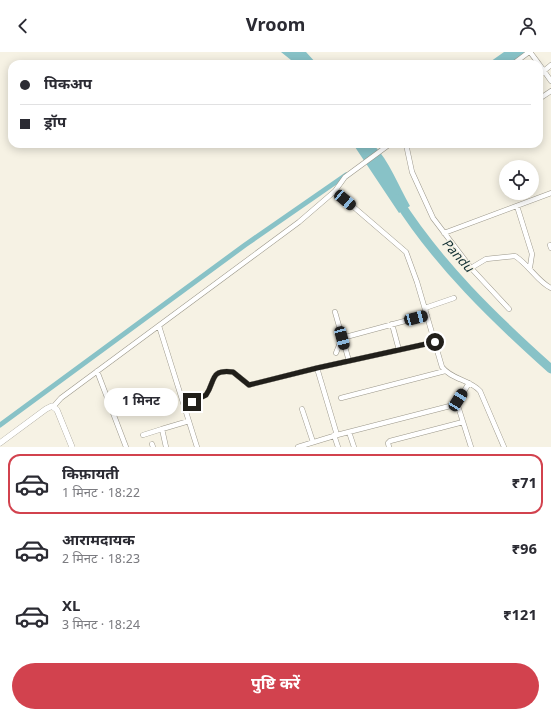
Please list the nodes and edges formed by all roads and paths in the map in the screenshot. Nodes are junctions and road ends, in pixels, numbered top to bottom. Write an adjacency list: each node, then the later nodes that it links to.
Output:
1 (530, 52): 2 (street)
2 (519, 60)
3 (551, 65): 4 (street)
4 (544, 71): 5 (street)
5 (551, 81)
6 (385, 148): 8 (street)
7 (407, 148): 11 (street)
8 (335, 191): 16 (street); 21 (street)
9 (551, 193): 10 (street)
10 (517, 206): 11 (street); 13 (street)
11 (444, 233): 12 (street)
12 (471, 268): 13 (street); 17 (street)
13 (530, 268): 14 (street)
14 (551, 288)
15 (454, 298): 16 (street)
16 (425, 308): 19 (street)
17 (509, 309)
18 (335, 312): 22 (street)
19 (427, 315): 20 (street); 23 (street)
20 (392, 324): 22 (street); 24 (street)
21 (158, 326): 29 (street); 33 (street)
22 (342, 338): 25 (street); 26 (street)
23 (435, 342): 24 (street); 28 (street)
24 (399, 350): 26 (street)
25 (336, 353)
26 (349, 361): 27 (street)
27 (317, 368): 33 (street); 41 (street)
28 (445, 371): 30 (street); 31 (street)
29 (97, 372): 34 (street); 45 (street)
30 (469, 383): 32 (street); 53 (street)
31 (341, 398)
32 (457, 403): 37 (street); 39 (street)
33 (184, 405): 36 (street)
34 (53, 407): 43 (street); 44 (street)
35 (302, 409): 42 (street)
36 (189, 421): 38 (street); 47 (street)
37 (463, 422): 51 (street); 52 (street)
38 (162, 429): 40 (street); 46 (street)
39 (349, 432): 41 (street); 50 (street)
40 (143, 435)
41 (335, 435): 42 (street); 49 (street)
42 (313, 442): 48 (street)
43 (0, 443)
44 (72, 447)
45 (126, 447)
46 (166, 447)
47 (197, 447)
48 (298, 447)
49 (338, 447)
50 (354, 447)
51 (389, 447)
52 (471, 447)
53 (504, 447)

